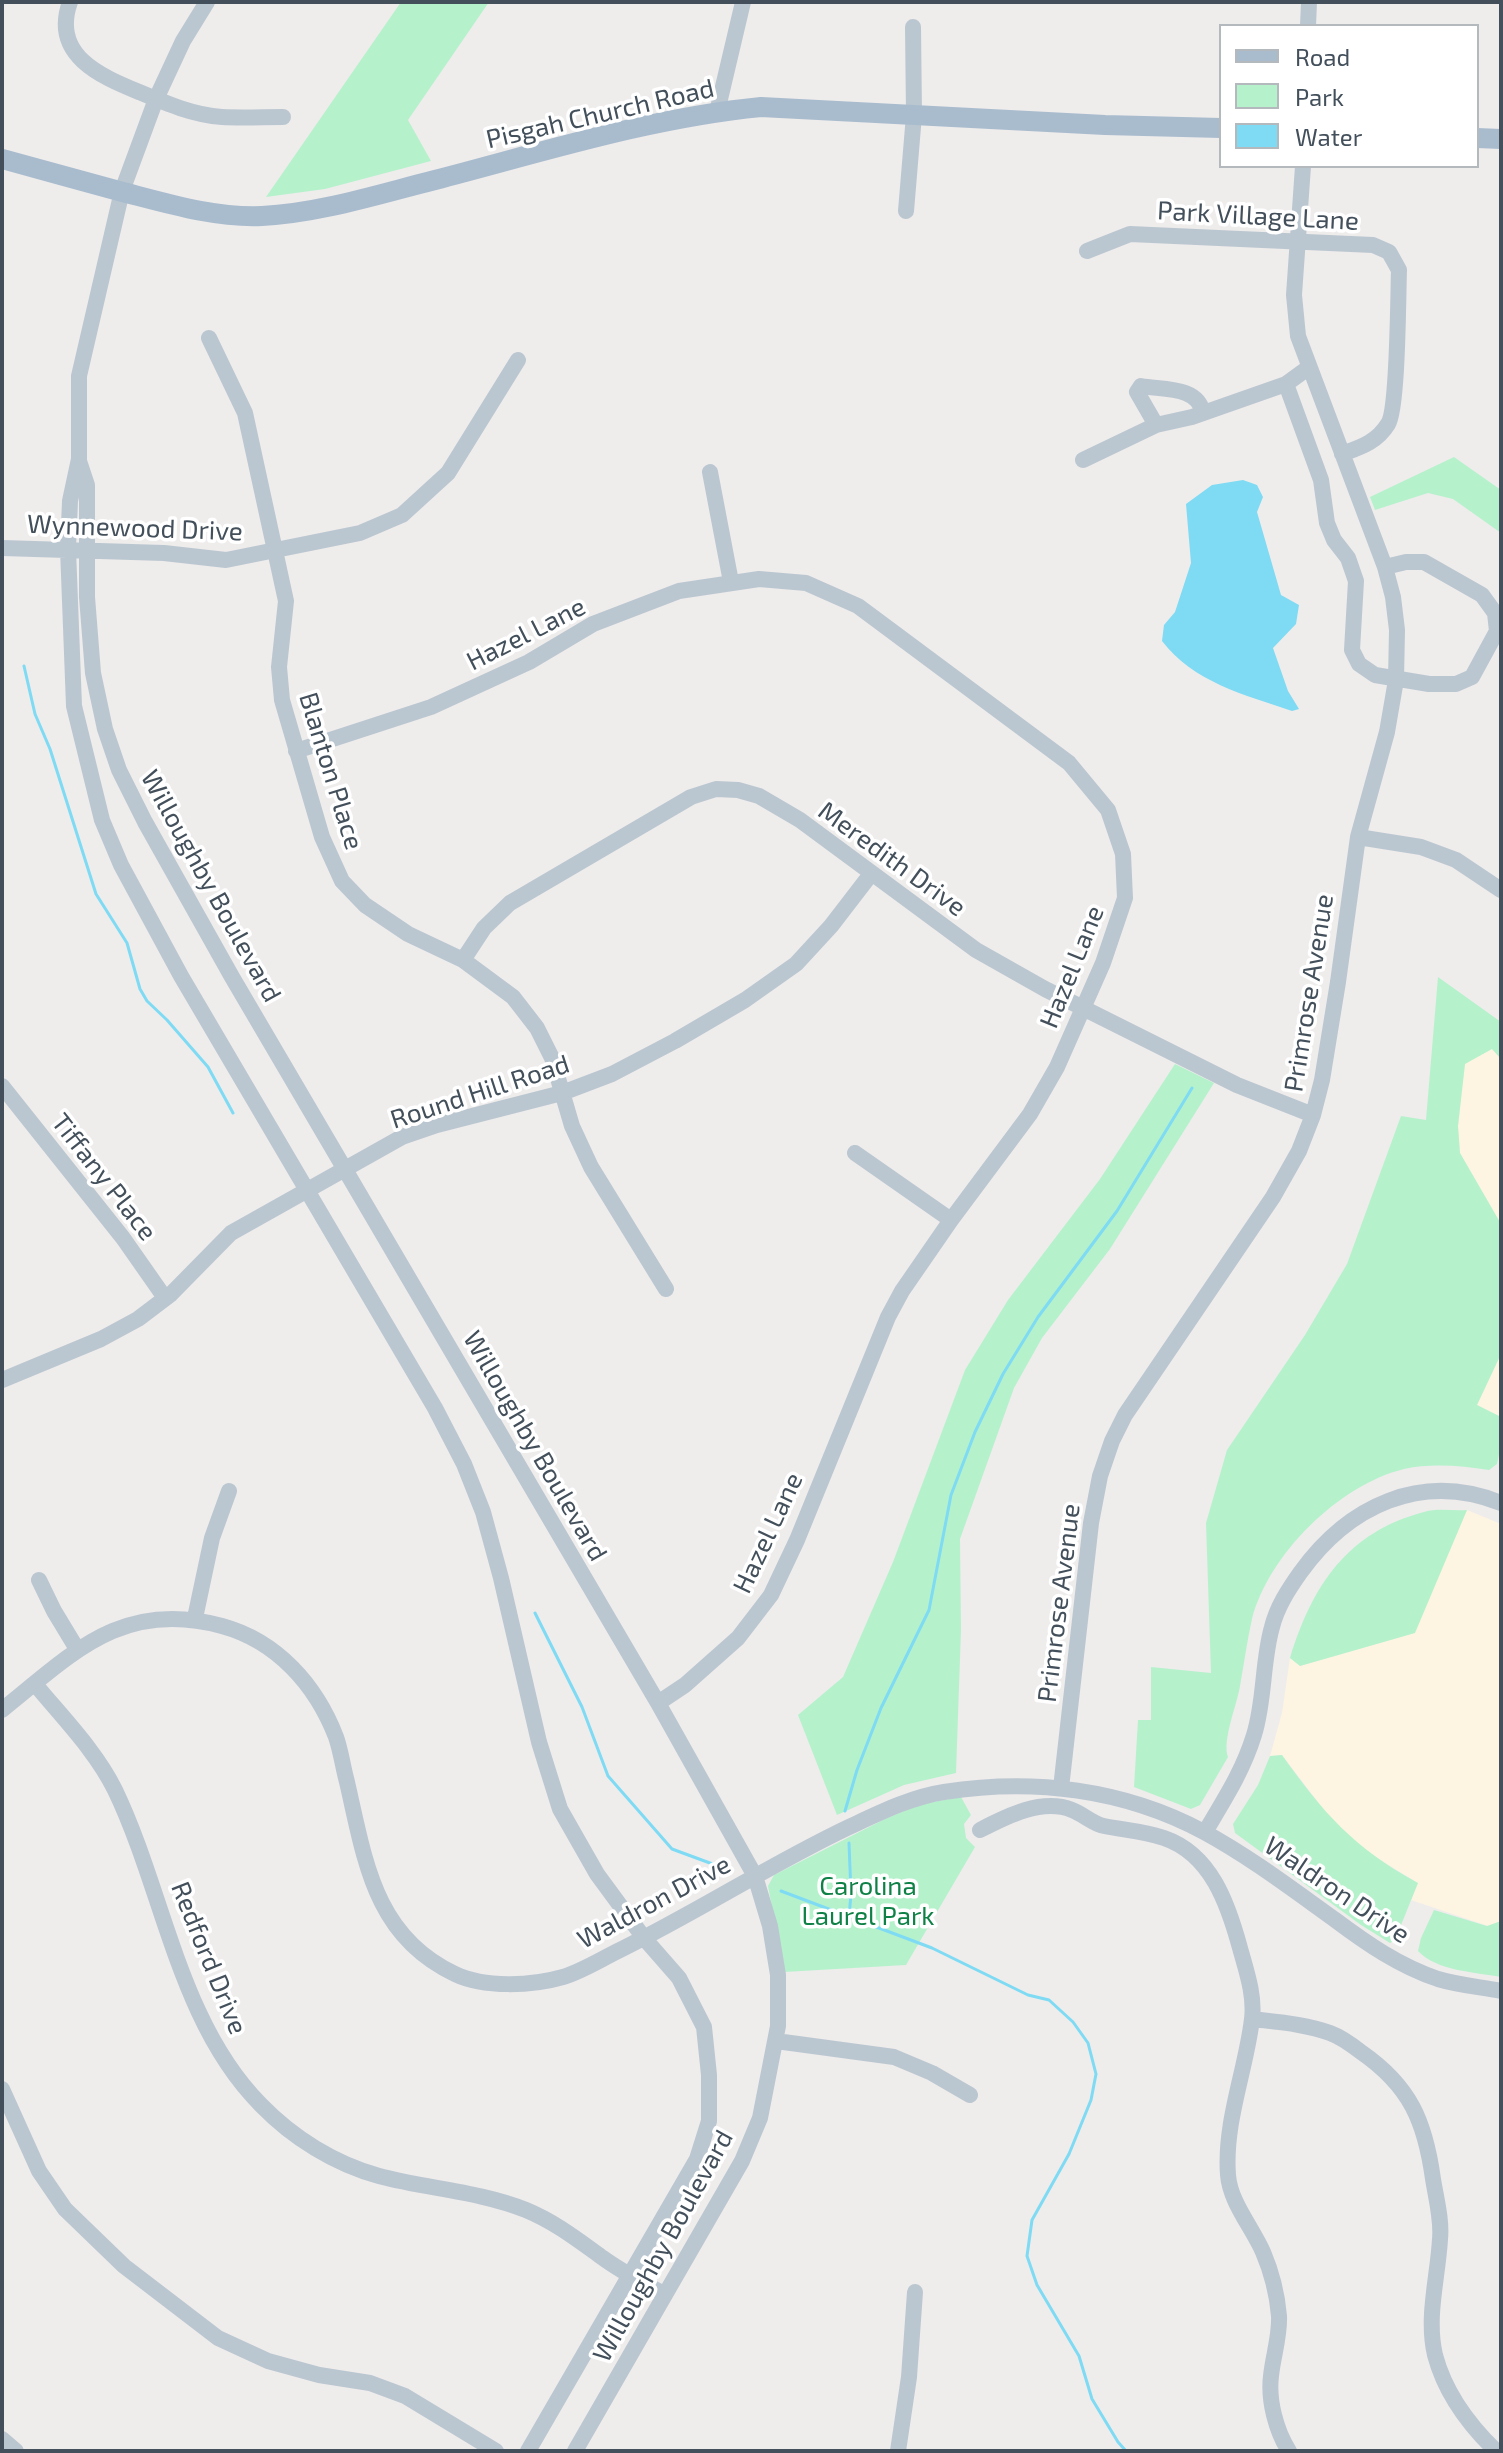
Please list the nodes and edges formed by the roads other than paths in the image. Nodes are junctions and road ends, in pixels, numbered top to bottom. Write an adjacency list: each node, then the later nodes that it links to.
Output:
1 (70, 2): 7 (street)
2 (207, 2): 7 (street, Willoughby Boulevard)
3 (743, 2): 8 (street)
4 (1309, 2): 5 (street)
5 (1308, 24)
6 (913, 27): 9 (street)
7 (156, 99): 10 (street); 16 (street, Willoughby Boulevard)
8 (717, 112): 9 (main road, Pisgah Church Road); 16 (main road, Pisgah Church Road)
9 (914, 115): 11 (main road, Pisgah Church Road); 17 (street)
10 (283, 117)
11 (1219, 128)
12 (1479, 138): 13 (main road)
13 (1501, 139)
14 (2, 159): 16 (main road, Pisgah Church Road)
15 (1303, 168): 18 (street, Primrose Avenue)
16 (122, 191): 27 (street, Willoughby Boulevard)
17 (906, 211)
18 (1297, 240): 19 (street, Park Village Lane); 22 (street, Primrose Avenue); 26 (street, Park Village Lane)
19 (1087, 251)
20 (209, 338): 33 (street, Blanton Place)
21 (518, 360): 33 (street, Wynnewood Drive)
22 (1308, 368): 23 (street); 26 (street, Primrose Avenue)
23 (1286, 384): 24 (street); 36 (street)
24 (1203, 413): 25 (street); 25 (street)
25 (1156, 425): 28 (street)
26 (1342, 454): 34 (street, Primrose Avenue)
27 (79, 459): 31 (street, Willoughby Boulevard); 32 (street, Willoughby Boulevard)
28 (1083, 460)
29 (710, 472): 35 (street)
30 (2, 548): 31 (street, Wynnewood Drive)
31 (68, 549): 32 (street, Wynnewood Drive); 48 (street, Willoughby Boulevard)
32 (87, 551): 33 (street, Wynnewood Drive); 47 (street, Willoughby Boulevard)
33 (274, 552): 37 (street, Blanton Place)
34 (1385, 567): 36 (street, Primrose Avenue); 36 (street)
35 (731, 582): 37 (street, Hazel Lane); 42 (street, Hazel Lane)
36 (1396, 680): 38 (street, Primrose Avenue)
37 (296, 751): 41 (street, Blanton Place)
38 (1358, 837): 40 (street); 45 (street, Primrose Avenue)
39 (871, 874): 41 (street, Meredith Drive); 42 (street, Meredith Drive); 44 (street, Round Hill Road)
40 (1501, 890)
41 (463, 960): 44 (street, Blanton Place)
42 (1083, 1008): 45 (street, Meredith Drive); 49 (street, Hazel Lane)
43 (2, 1086): 51 (street, Tiffany Place)
44 (562, 1093): 47 (street, Round Hill Road); 50 (street, Blanton Place)
45 (1313, 1115): 61 (street, Primrose Avenue)
46 (855, 1153): 49 (street)
47 (346, 1169): 48 (street, Round Hill Road); 59 (street, Willoughby Boulevard)
48 (307, 1189): 51 (street, Round Hill Road); 65 (street, Willoughby Boulevard)
49 (951, 1220): 59 (street, Hazel Lane)
50 (666, 1289)
51 (165, 1298): 52 (street, Round Hill Road)
52 (2, 1380)
53 (229, 1491): 56 (street)
54 (1501, 1503): 63 (street)
55 (39, 1580): 57 (street)
56 (195, 1618): 57 (street, Waldron Drive); 65 (street, Waldron Drive)
57 (77, 1649): 58 (street, Waldron Drive)
58 (35, 1684): 60 (street, Waldron Drive); 71 (street, Redford Drive)
59 (658, 1703): 64 (street, Willoughby Boulevard)
60 (2, 1710)
61 (1061, 1788): 63 (street, Waldron Drive); 64 (street, Waldron Drive)
62 (980, 1830): 67 (street)
63 (1205, 1832): 66 (street, Waldron Drive)
64 (755, 1876): 65 (street, Waldron Drive); 68 (street, Willoughby Boulevard)
65 (644, 1938): 71 (street, Willoughby Boulevard)
66 (1501, 1991)
67 (1252, 2019): 80 (street); 81 (street)
68 (776, 2041): 70 (street); 73 (street, Willoughby Boulevard)
69 (2, 2089): 76 (street)
70 (970, 2095)
71 (629, 2274): 73 (street, Redford Drive); 77 (street, Willoughby Boulevard)
72 (915, 2292): 79 (street)
73 (665, 2295): 78 (street, Willoughby Boulevard)
74 (2, 2439): 75 (street)
75 (16, 2451)
76 (496, 2451)
77 (528, 2451)
78 (575, 2451)
79 (898, 2451)
80 (1289, 2451)
81 (1496, 2451)

